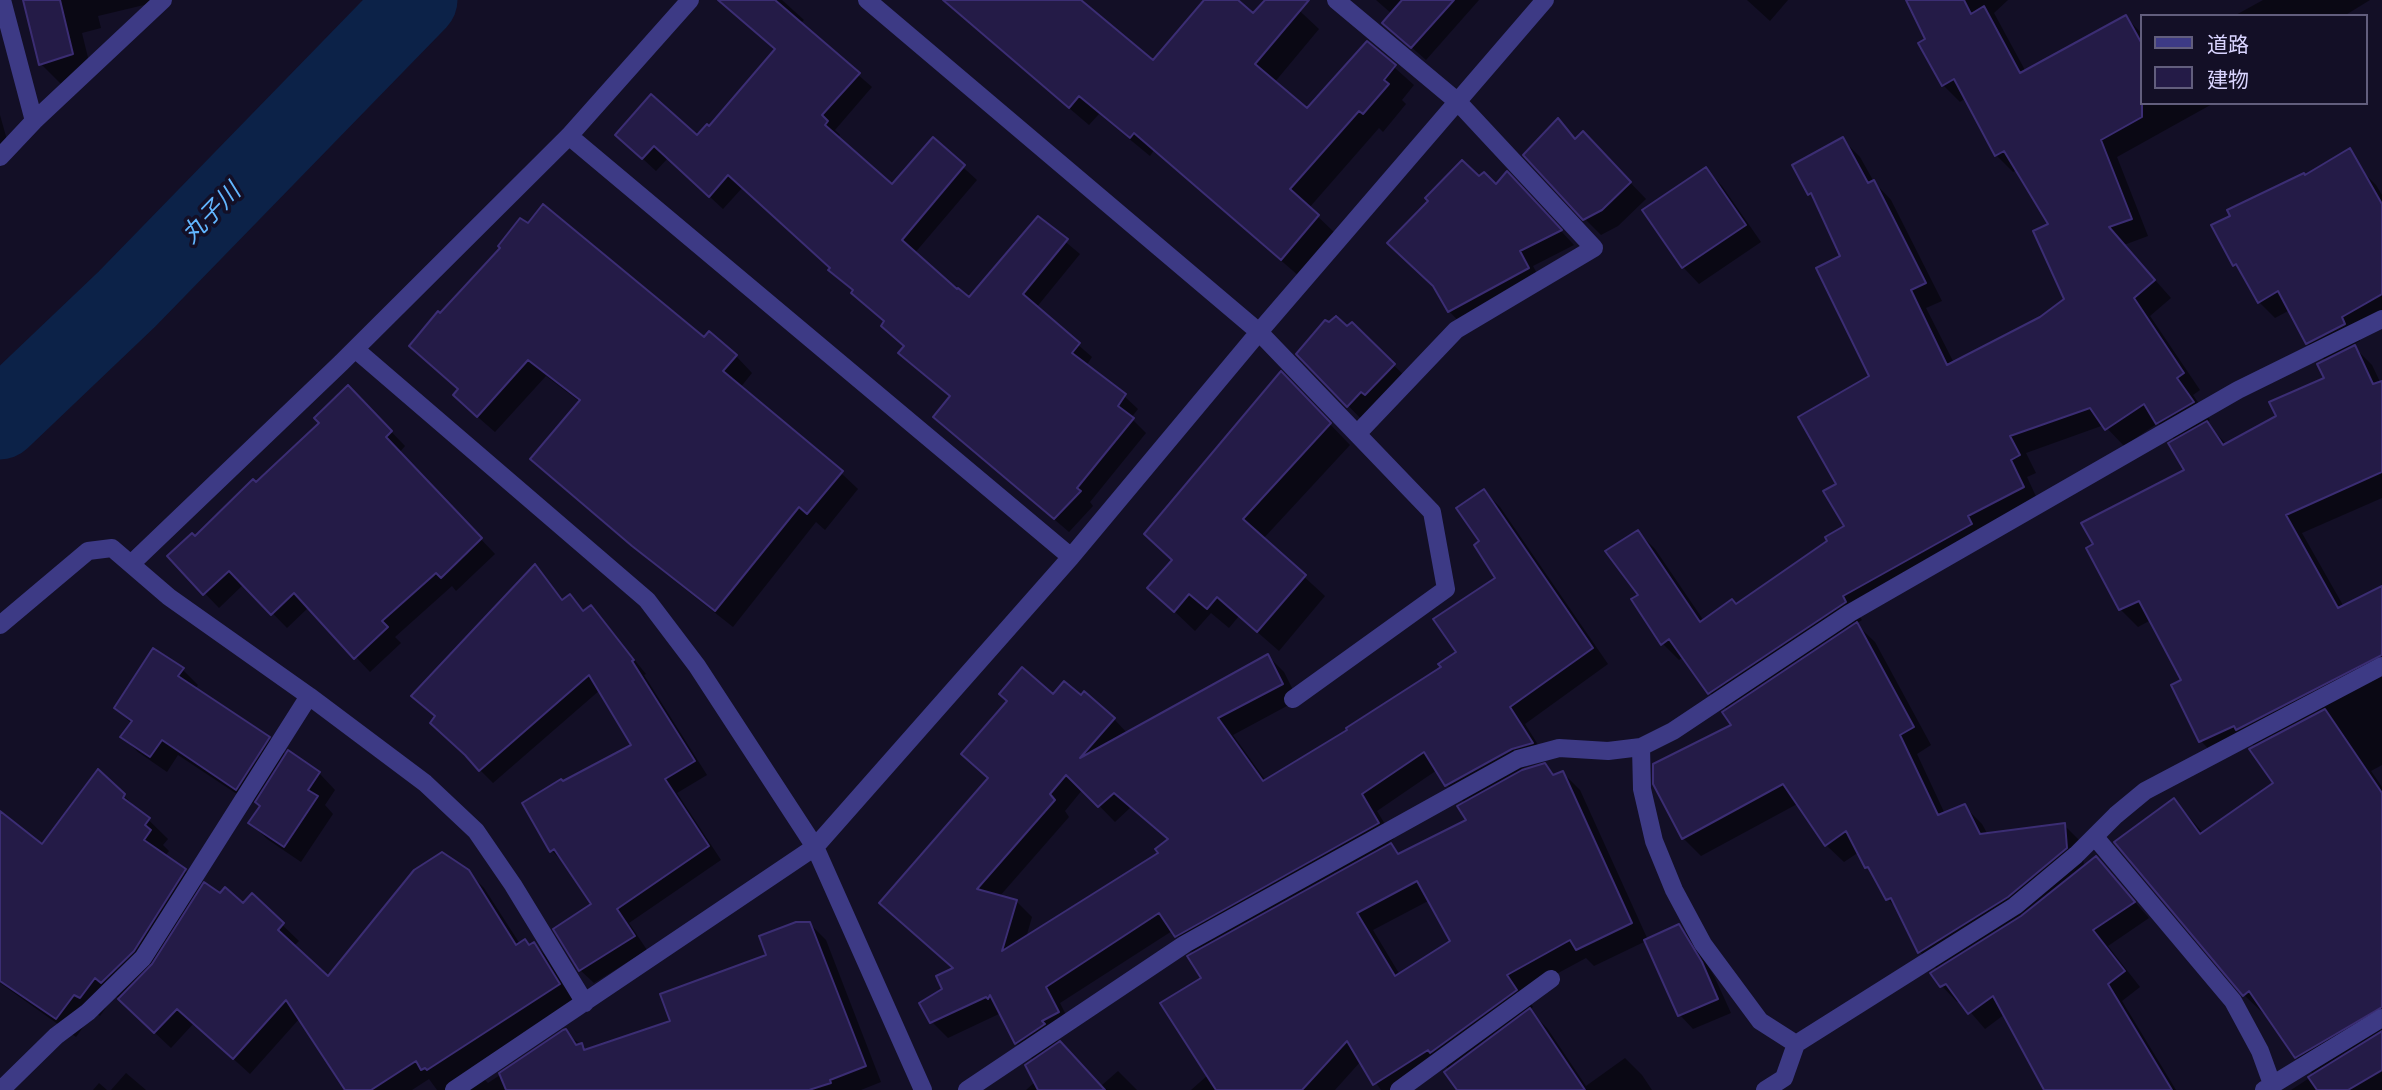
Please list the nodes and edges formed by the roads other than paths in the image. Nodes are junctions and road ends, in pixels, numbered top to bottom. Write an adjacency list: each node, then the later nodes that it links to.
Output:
1 (2, 0): 8 (street)
2 (163, 0): 8 (street)
3 (691, 0): 9 (street)
4 (867, 0): 12 (street)
5 (1336, 0): 7 (street)
6 (1545, 0): 7 (street)
7 (1458, 102): 12 (street); 14 (street)
8 (34, 121): 10 (street)
9 (569, 136): 13 (street); 15 (street)
10 (0, 157)
11 (2382, 319): 21 (street)
12 (1259, 332): 14 (street); 15 (street)
13 (355, 349): 16 (street); 23 (street)
14 (1357, 434): 20 (street)
15 (1071, 557): 23 (street)
16 (131, 564): 17 (street); 19 (street)
17 (0, 625)
18 (2382, 666): 22 (street)
19 (309, 696): 25 (street); 29 (street)
20 (1293, 699)
21 (1641, 747): 27 (street); 32 (street)
22 (2095, 837): 27 (street); 28 (street)
23 (814, 847): 25 (street); 31 (street)
24 (1551, 979): 33 (street)
25 (585, 1003): 30 (street)
26 (2382, 1018): 28 (street)
27 (1796, 1044): 34 (street)
28 (2269, 1088)
29 (2, 1090)
30 (454, 1090)
31 (923, 1090)
32 (967, 1090)
33 (1399, 1090)
34 (1765, 1090)

